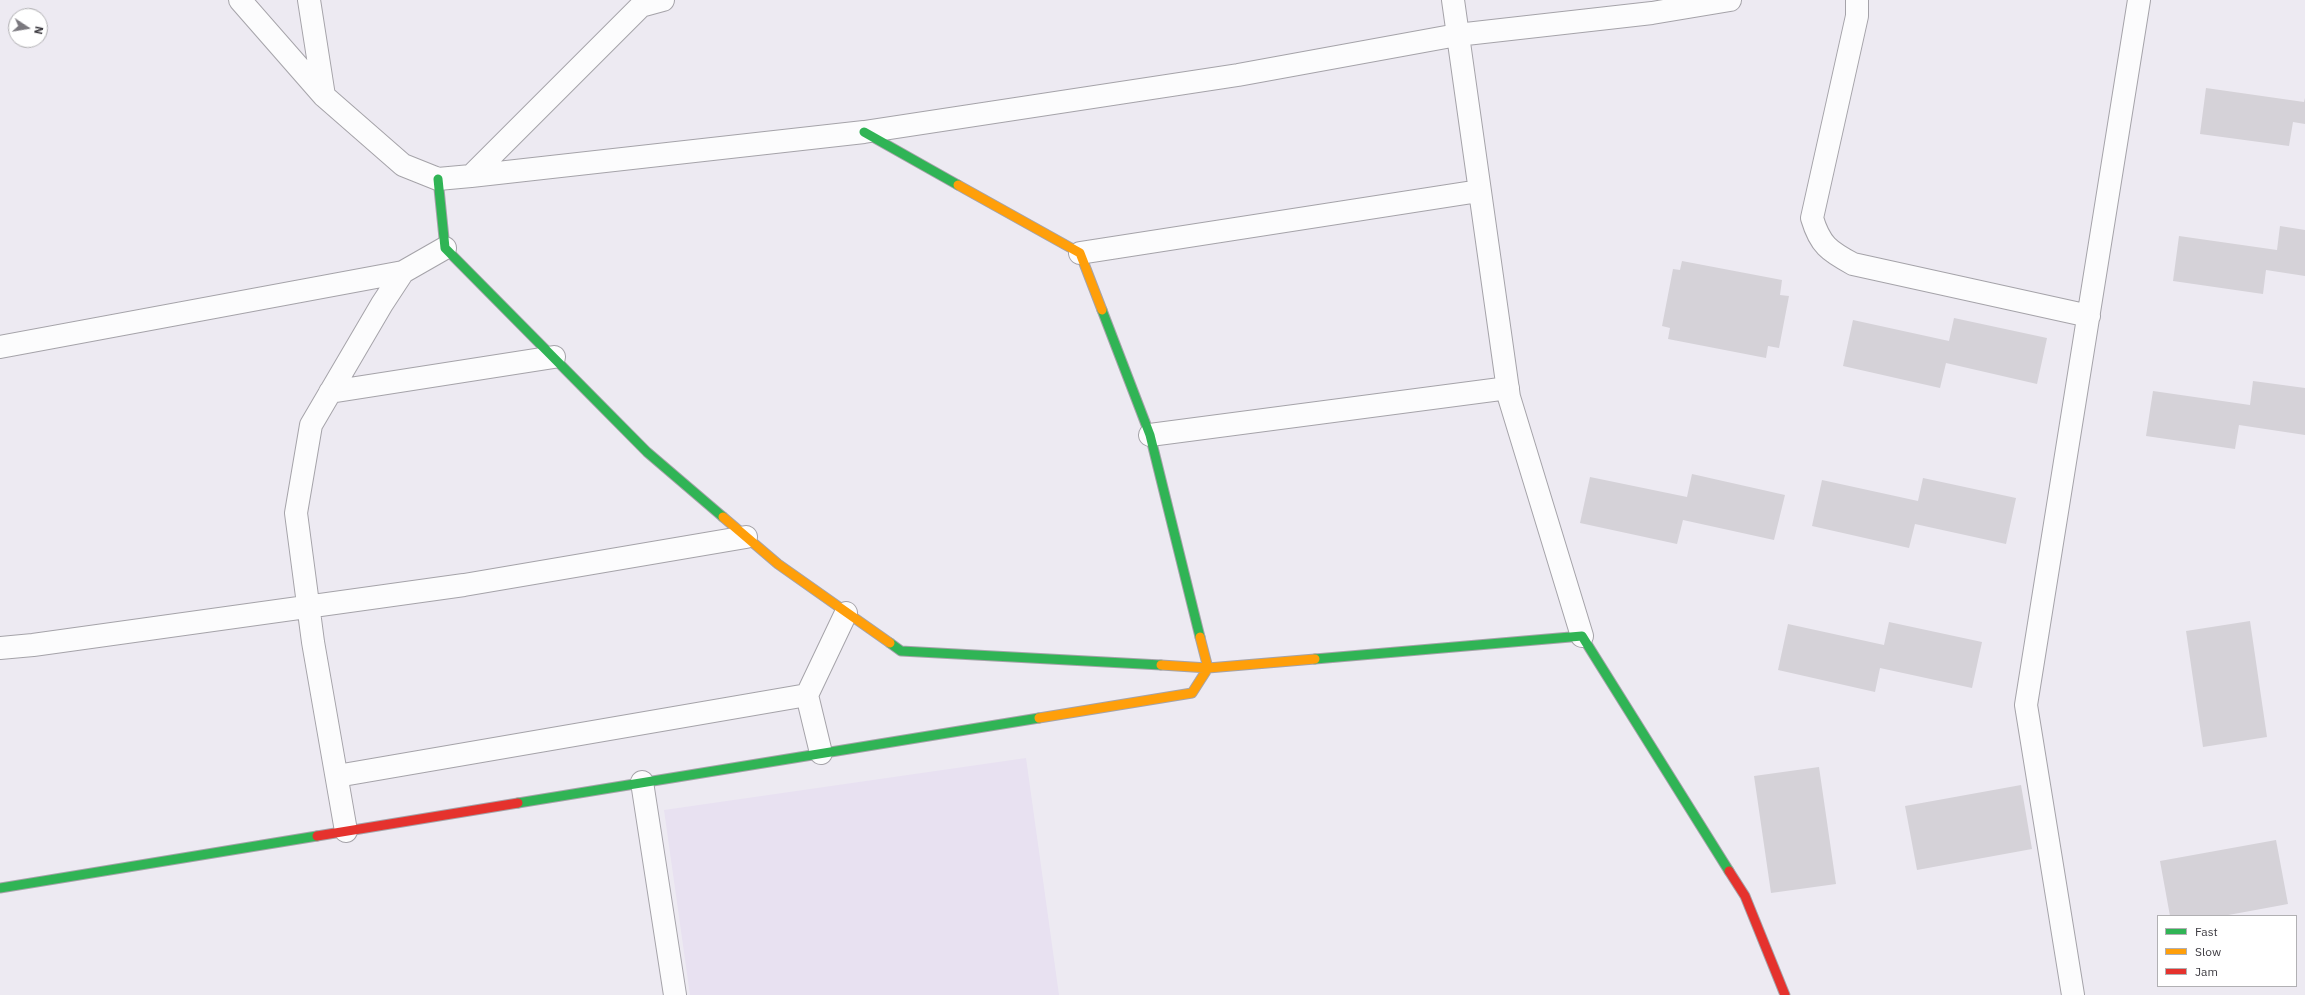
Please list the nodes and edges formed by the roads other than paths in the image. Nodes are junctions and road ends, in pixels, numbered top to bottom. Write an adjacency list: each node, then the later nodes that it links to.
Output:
1 (240, 0): 10 (street)
2 (309, 0): 10 (street)
3 (663, 0): 12 (street)
4 (1452, 0): 9 (street)
5 (1730, 0): 8 (street)
6 (1857, 0): 18 (street)
7 (2139, 0): 18 (street)
8 (1651, 7): 9 (street)
9 (1456, 35): 11 (street); 14 (street)
10 (324, 96): 13 (street)
11 (864, 132): 12 (street); 16 (street)
12 (471, 176): 13 (street)
13 (438, 179): 15 (street)
14 (1479, 191): 16 (street); 21 (street)
15 (445, 248): 17 (street); 20 (street)
16 (1080, 253): 23 (street)
17 (403, 272): 19 (street); 22 (street)
18 (2088, 316): 38 (street)
19 (0, 347)
20 (554, 357): 22 (street); 24 (street)
21 (1508, 388): 23 (street); 27 (street)
22 (330, 392): 25 (street)
23 (1150, 435): 29 (street)
24 (746, 537): 25 (street); 26 (street)
25 (309, 606): 28 (street); 32 (street)
26 (846, 613): 29 (street); 30 (street)
27 (1582, 636): 29 (street); 37 (street)
28 (0, 648)
29 (1208, 668): 31 (street)
30 (807, 695): 31 (street); 32 (street)
31 (821, 753): 33 (street)
32 (337, 776): 34 (street)
33 (642, 782): 34 (street); 36 (street)
34 (346, 831): 35 (street)
35 (0, 888)
36 (675, 995)
37 (1785, 995)
38 (2073, 995)

